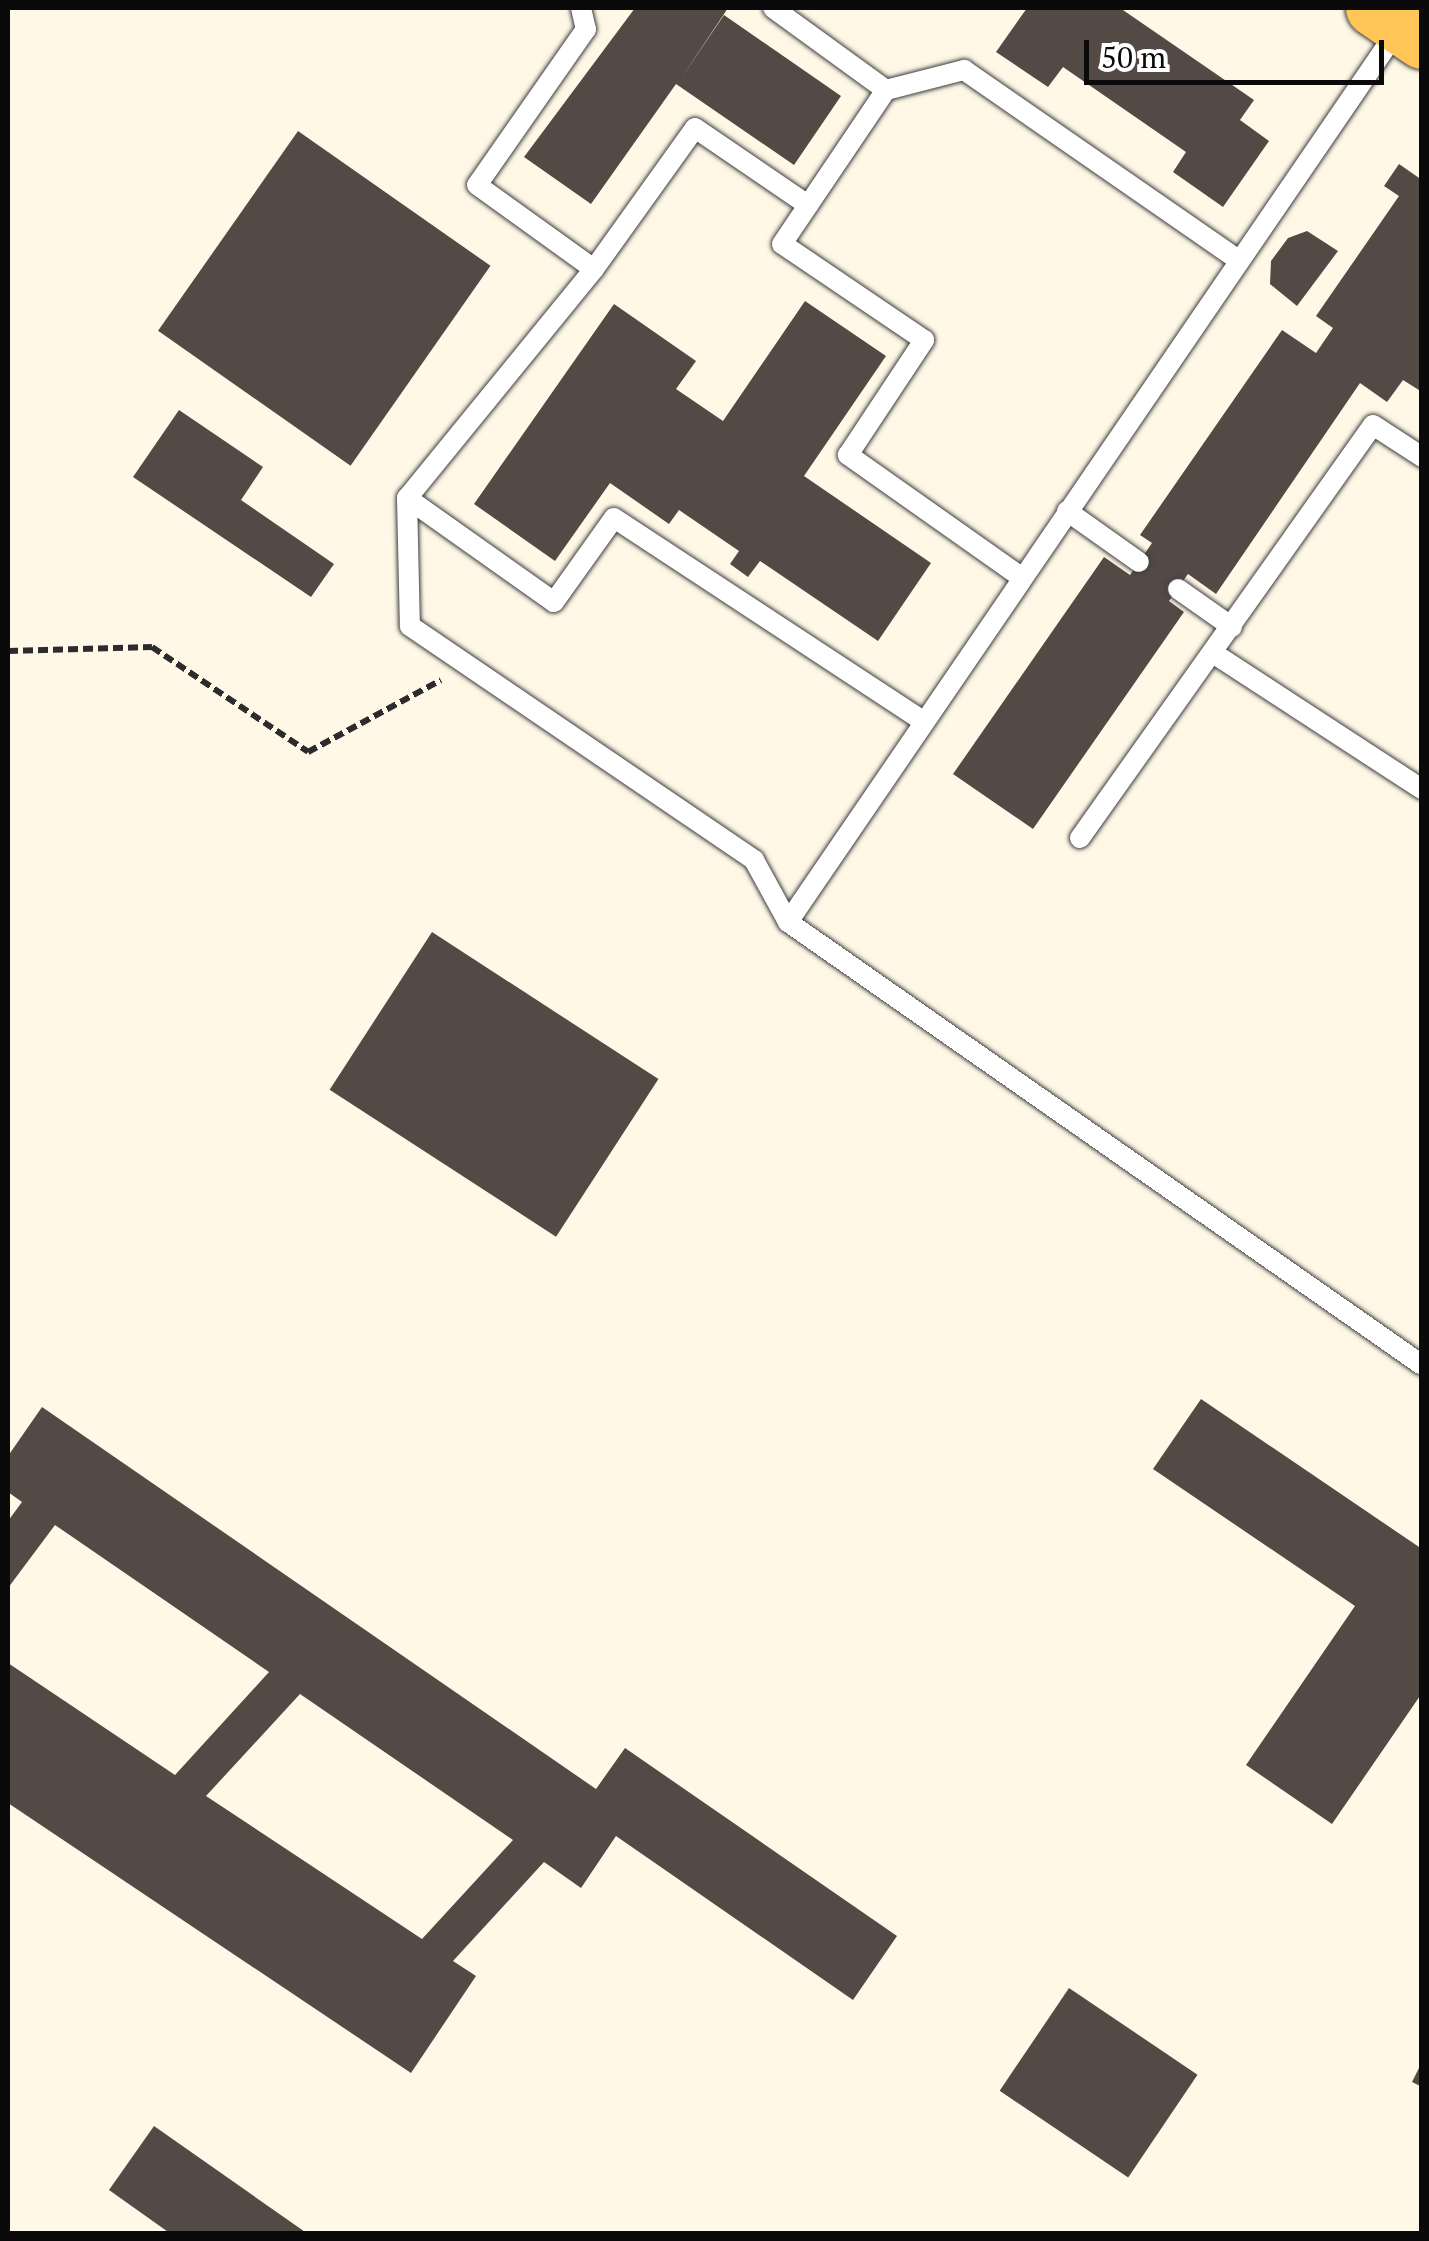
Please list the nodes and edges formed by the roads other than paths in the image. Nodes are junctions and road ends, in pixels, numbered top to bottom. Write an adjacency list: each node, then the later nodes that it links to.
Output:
1 (581, 8): 7 (lane)
2 (773, 8): 4 (lane)
3 (1398, 25): 6 (lane)
4 (886, 90): 5 (lane); 6 (lane)
5 (808, 205): 7 (lane); 12 (lane)
6 (1238, 260): 10 (lane)
7 (594, 269): 9 (lane)
8 (1422, 457): 14 (lane)
9 (407, 498): 16 (lane); 19 (lane)
10 (1066, 510): 11 (lane); 12 (lane)
11 (1139, 562)
12 (1021, 577): 16 (lane)
13 (1178, 589): 14 (lane)
14 (1232, 627): 15 (lane)
15 (1213, 653): 17 (lane); 18 (lane)
16 (924, 721): 19 (lane)
17 (1422, 789)
18 (1080, 838)
19 (788, 922): 20 (lane)
20 (1422, 1365)

